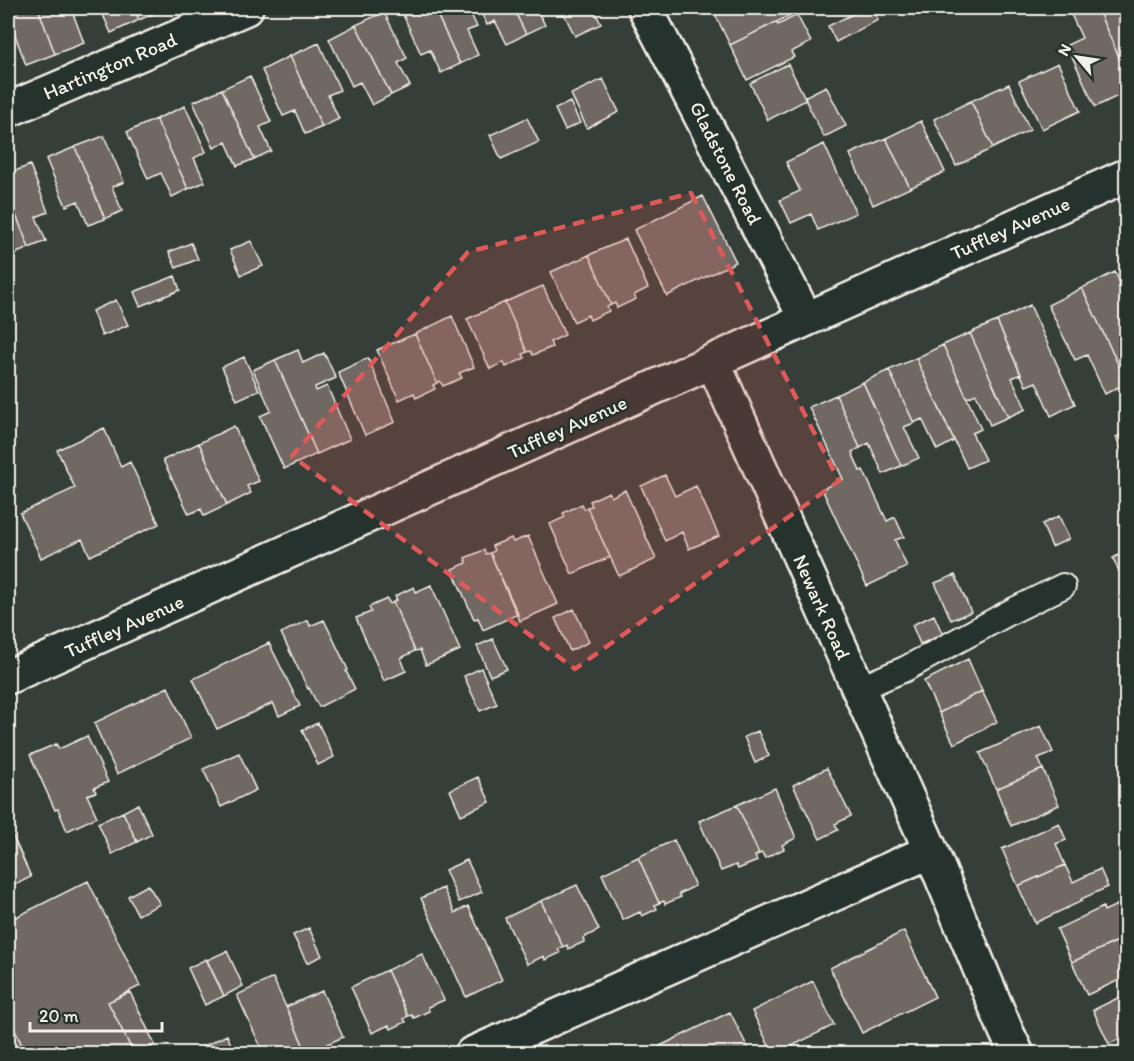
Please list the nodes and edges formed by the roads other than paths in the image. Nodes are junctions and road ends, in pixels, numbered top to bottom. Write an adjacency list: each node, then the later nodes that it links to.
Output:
1 (246, 8): 3 (street, Hartington Road)
2 (645, 8): 5 (street, Gladstone Road)
3 (8, 110)
4 (1126, 176): 5 (street, Tuffley Avenue)
5 (806, 319): 6 (street, Tuffley Avenue)
6 (713, 362): 8 (street, Tuffley Avenue); 9 (street, Newark Road)
7 (1063, 586): 9 (lane)
8 (8, 677)
9 (858, 689): 10 (street, Newark Road)
10 (931, 851): 11 (street); 12 (street, Newark Road)
11 (472, 1053)
12 (1017, 1053)

